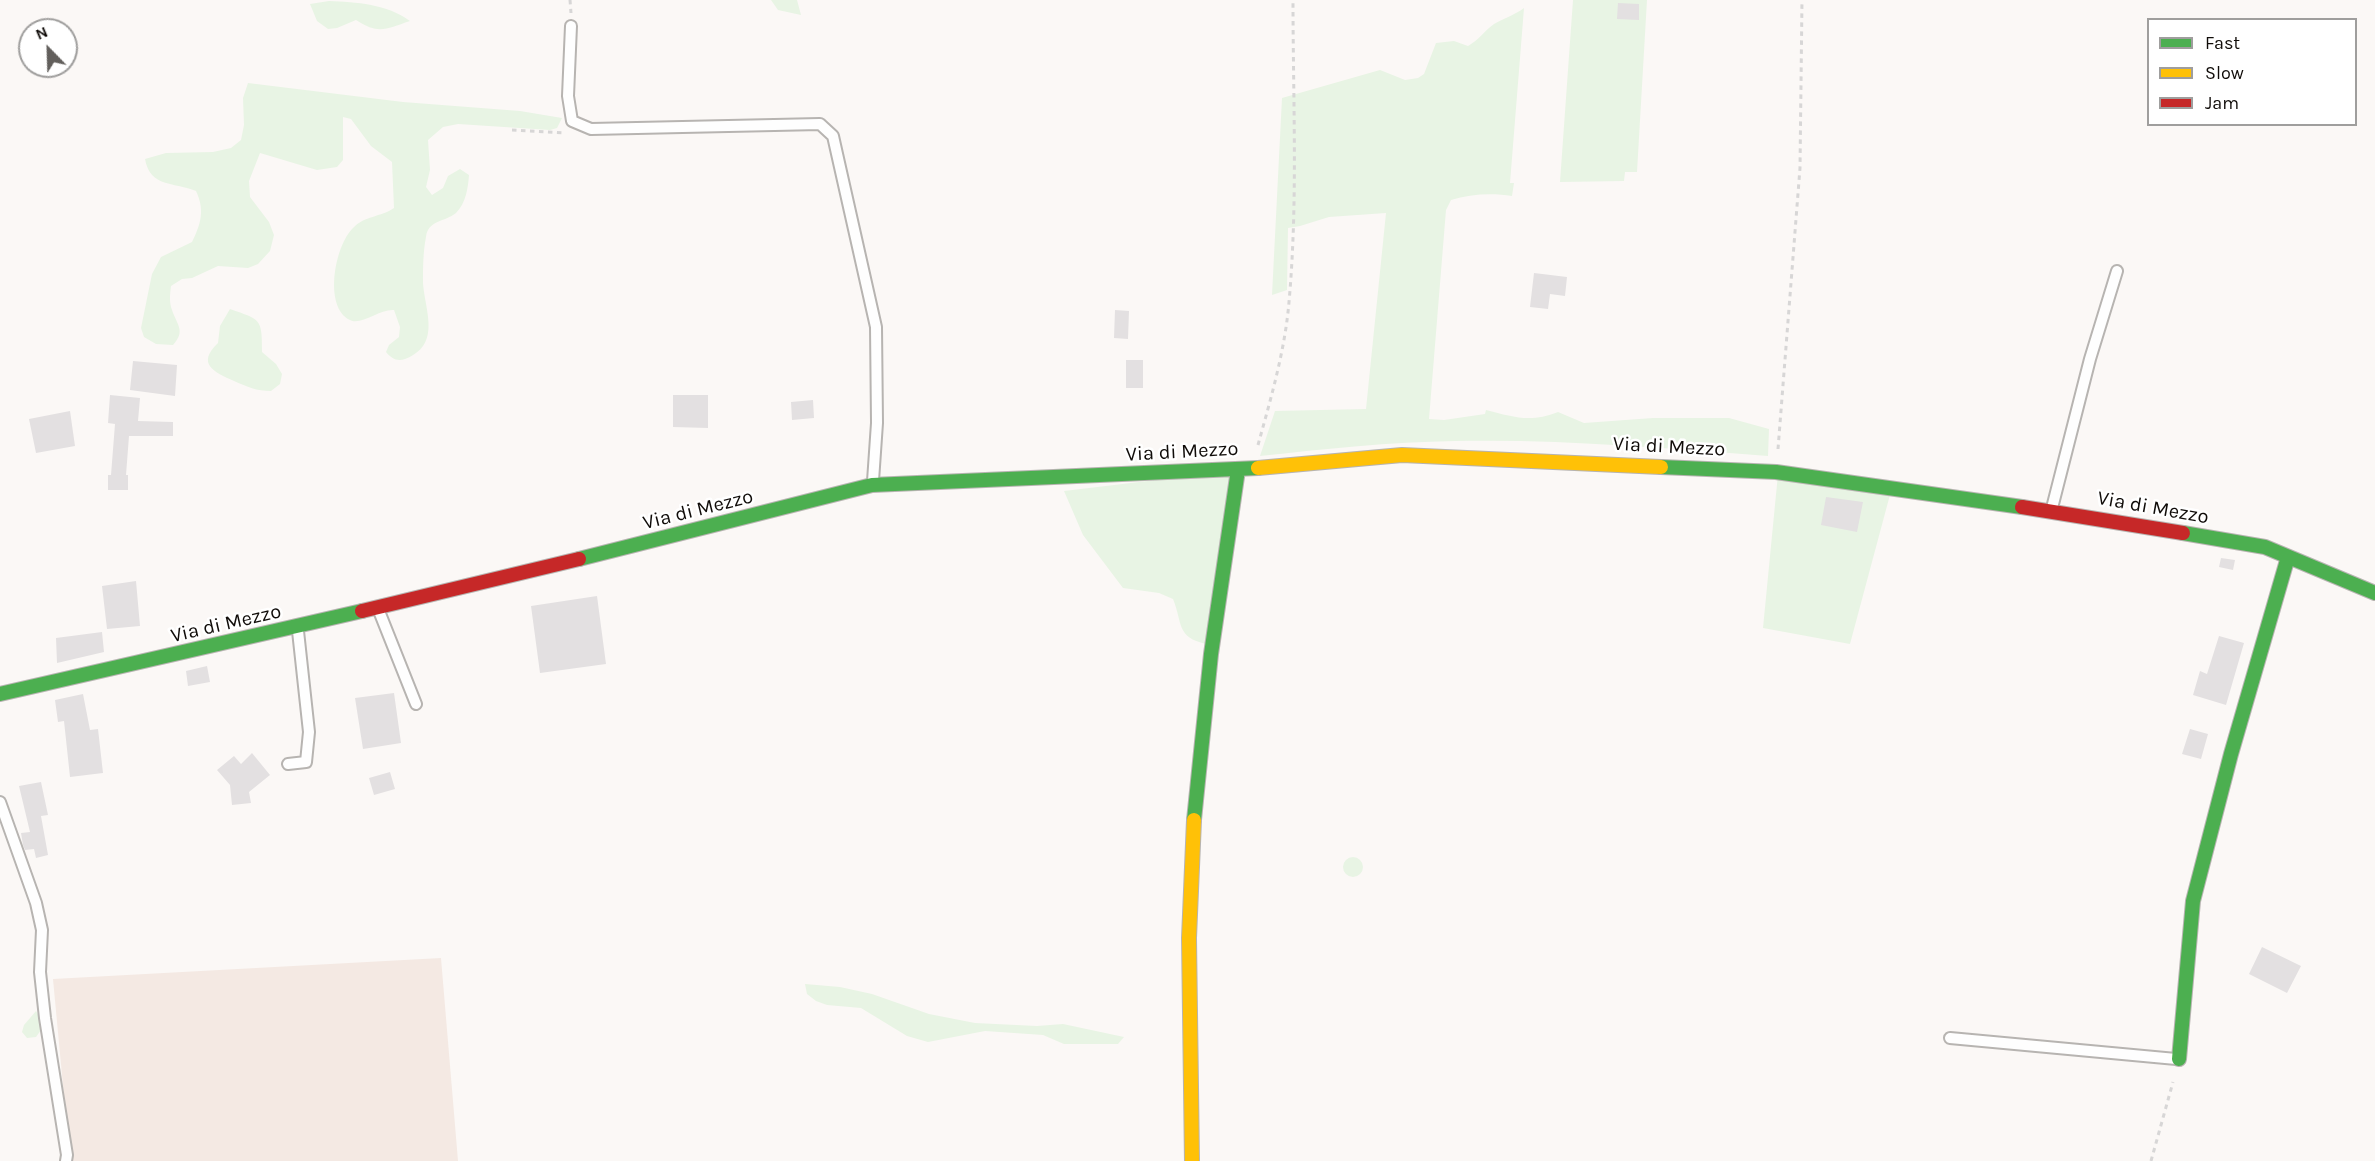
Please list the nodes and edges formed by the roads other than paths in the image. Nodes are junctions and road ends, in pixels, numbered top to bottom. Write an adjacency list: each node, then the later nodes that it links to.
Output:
1 (571, 26): 4 (lane)
2 (2117, 271): 5 (lane)
3 (1238, 470): 4 (main road, Via di Mezzo); 5 (main road, Via di Mezzo); 17 (main road)
4 (872, 485): 8 (main road, Via di Mezzo)
5 (2051, 511): 6 (main road, Via di Mezzo)
6 (2288, 557): 7 (main road, Via di Mezzo); 15 (main road)
7 (2375, 593)
8 (378, 608): 9 (main road, Via di Mezzo); 11 (lane)
9 (298, 627): 10 (main road, Via di Mezzo); 12 (lane)
10 (0, 694)
11 (416, 704)
12 (288, 764)
13 (0, 802): 16 (lane)
14 (1950, 1038): 15 (lane)
15 (2179, 1059)
16 (66, 1161)
17 (1192, 1161)

